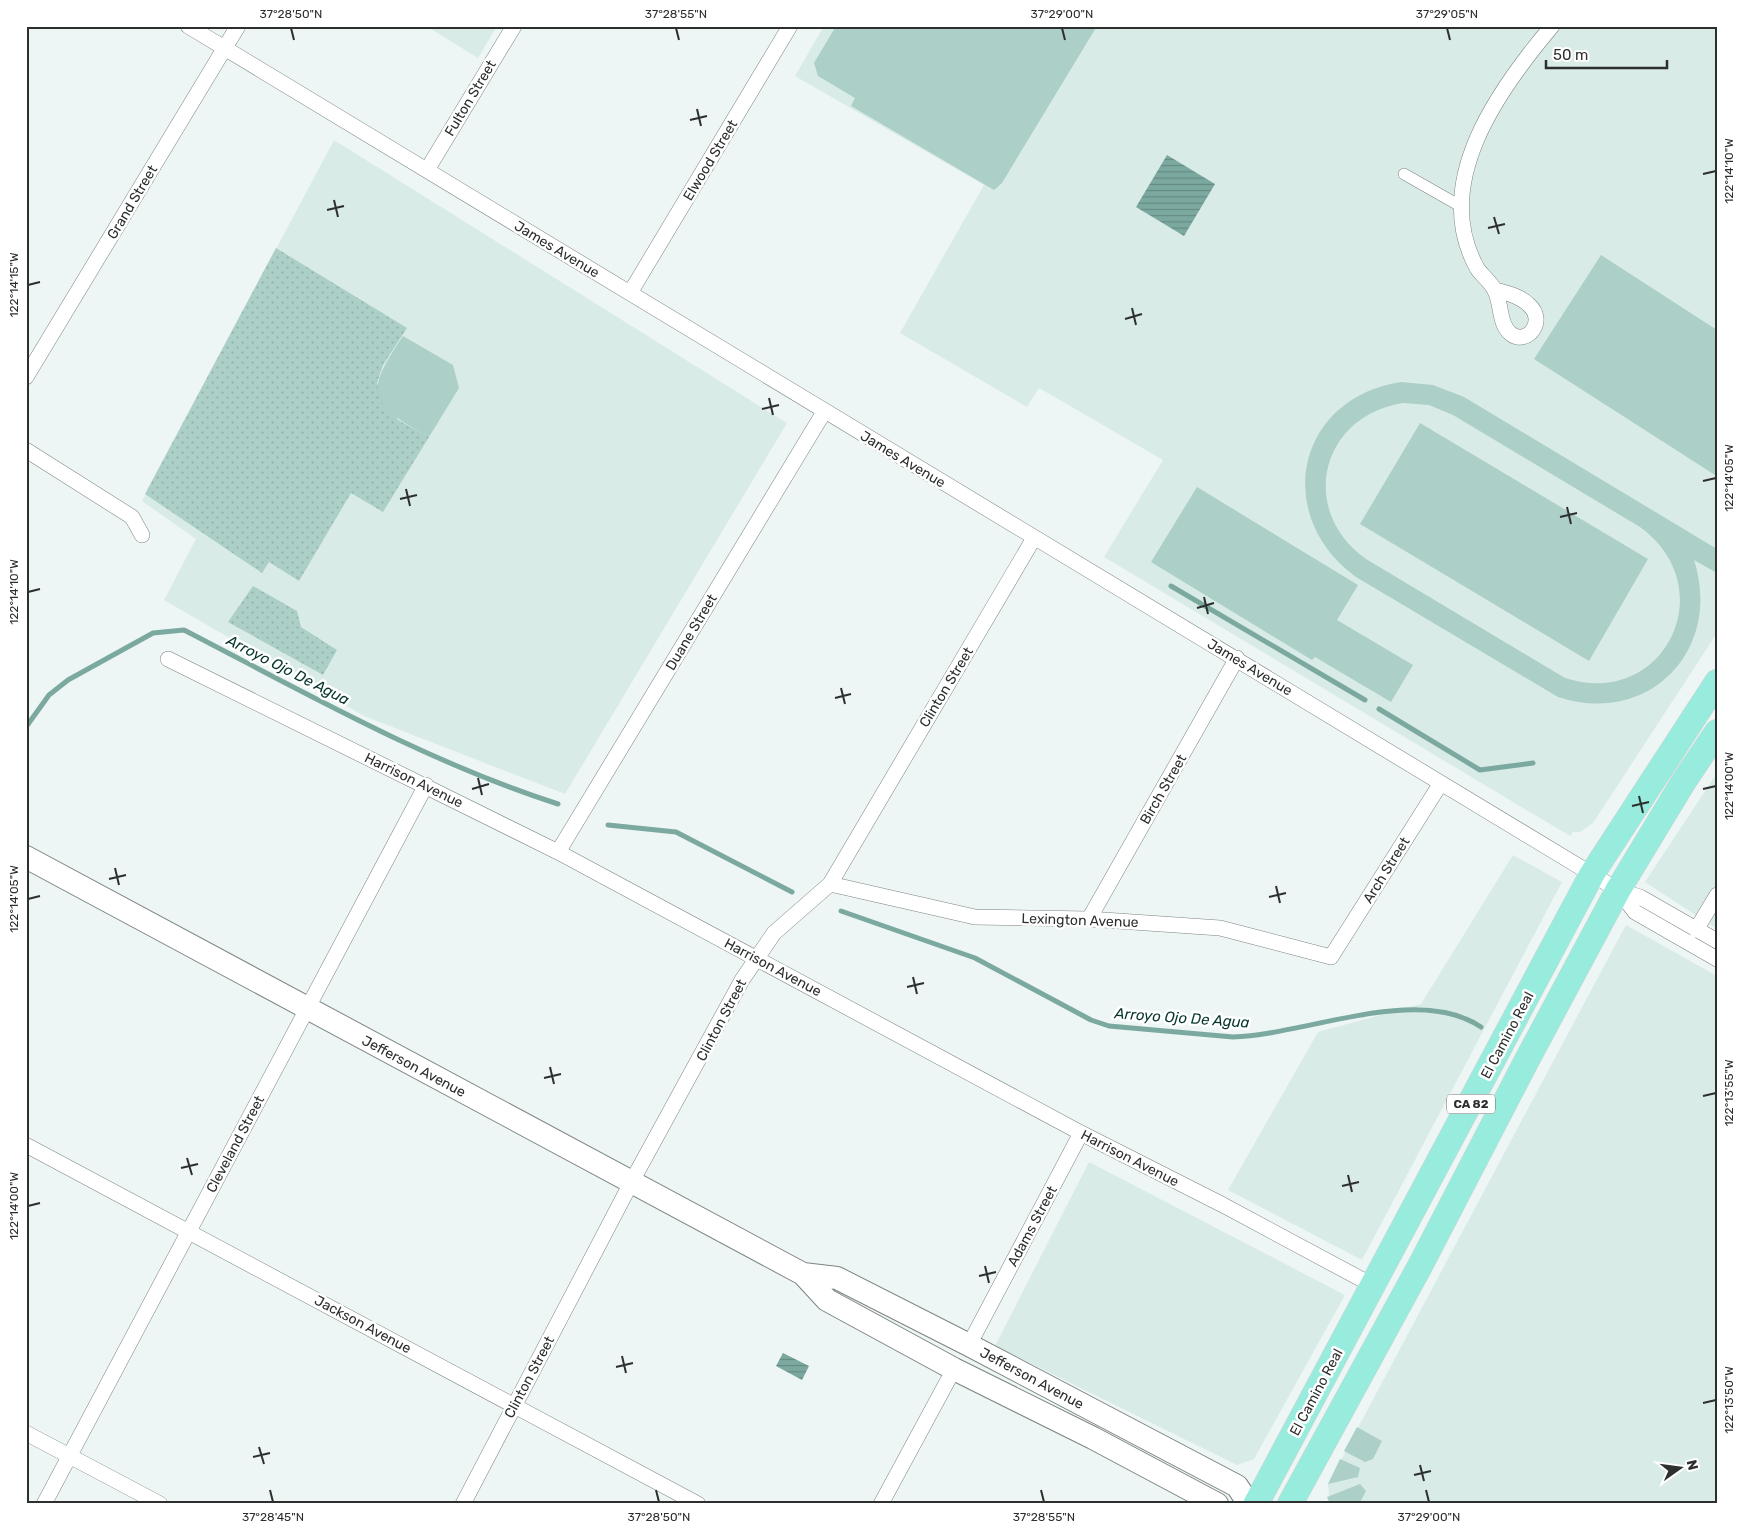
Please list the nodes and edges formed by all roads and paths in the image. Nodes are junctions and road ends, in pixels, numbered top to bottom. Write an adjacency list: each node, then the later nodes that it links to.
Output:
1 (188, 26): 6 (street, James Avenue)
2 (238, 26): 6 (street, Grand Street)
3 (514, 26): 7 (street, Fulton Street)
4 (790, 26): 11 (street, Elwood Street)
5 (1552, 26): 9 (street)
6 (224, 48): 7 (street, James Avenue); 12 (street, Grand Street)
7 (427, 170): 11 (street, James Avenue)
8 (1404, 174): 9 (street)
9 (1462, 207): 10 (street)
10 (1495, 290)
11 (630, 293): 13 (street, James Avenue)
12 (26, 378)
13 (824, 412): 16 (street, James Avenue); 23 (street, Duane Street)
14 (26, 450): 15 (street)
15 (142, 535)
16 (1034, 538): 18 (street, James Avenue); 26 (street, Clinton Street)
17 (168, 658): 22 (street, Harrison Avenue)
18 (1237, 658): 21 (street, James Avenue); 29 (street, Birch Street)
19 (1717, 682): 25 (main road, El Camino Real / CA 82)
20 (1717, 732): 27 (main road, El Camino Real / CA 82)
21 (1441, 783): 25 (street, James Avenue); 32 (street, Arch Street)
22 (426, 785): 23 (street, Harrison Avenue); 35 (street, Cleveland Street)
23 (558, 852): 33 (street, Harrison Avenue)
24 (26, 857): 35 (main road, Jefferson Avenue)
25 (1592, 874): 27 (street, James Avenue); 41 (main road, El Camino Real / CA 82)
26 (830, 884): 29 (street, Lexington Avenue); 33 (street, Clinton Street)
27 (1618, 890): 30 (street, James Avenue); 34 (street, James Avenue); 57 (main road, El Camino Real / CA 82)
28 (1717, 895): 30 (street)
29 (1089, 919): 32 (street, Lexington Avenue)
30 (1696, 930): 31 (street, James Avenue)
31 (1717, 941)
32 (1331, 957)
33 (756, 958): 36 (street, Harrison Avenue); 38 (street, Clinton Street)
34 (1717, 959)
35 (308, 1010): 38 (main road, Jefferson Avenue); 39 (street, Cleveland Street)
36 (1081, 1133): 41 (street, Harrison Avenue); 42 (street, Adams Street)
37 (26, 1145): 39 (street, Jackson Avenue)
38 (631, 1183): 40 (main road, Jefferson Avenue); 46 (street, Clinton Street)
39 (189, 1231): 46 (street, Jackson Avenue); 48 (street, Cleveland Street)
40 (803, 1274): 42 (main road, Jefferson Avenue); 43 (main road, Jefferson Avenue)
41 (1374, 1286): 56 (main road, El Camino Real / CA 82)
42 (969, 1345): 43 (main road); 45 (main road); 55 (main road, Jefferson Avenue)
43 (915, 1348): 44 (main road, Jefferson Avenue)
44 (954, 1369): 45 (main road, Jefferson Avenue); 53 (street)
45 (1020, 1402): 54 (main road, Jefferson Avenue)
46 (515, 1405): 51 (street, Clinton Street); 52 (street, Jackson Avenue)
47 (26, 1433): 48 (street)
48 (69, 1456): 49 (street, Cleveland Street); 50 (street)
49 (44, 1504)
50 (160, 1504)
51 (463, 1504)
52 (698, 1504)
53 (881, 1504)
54 (1217, 1504)
55 (1249, 1504)
56 (1256, 1504)
57 (1290, 1504)

